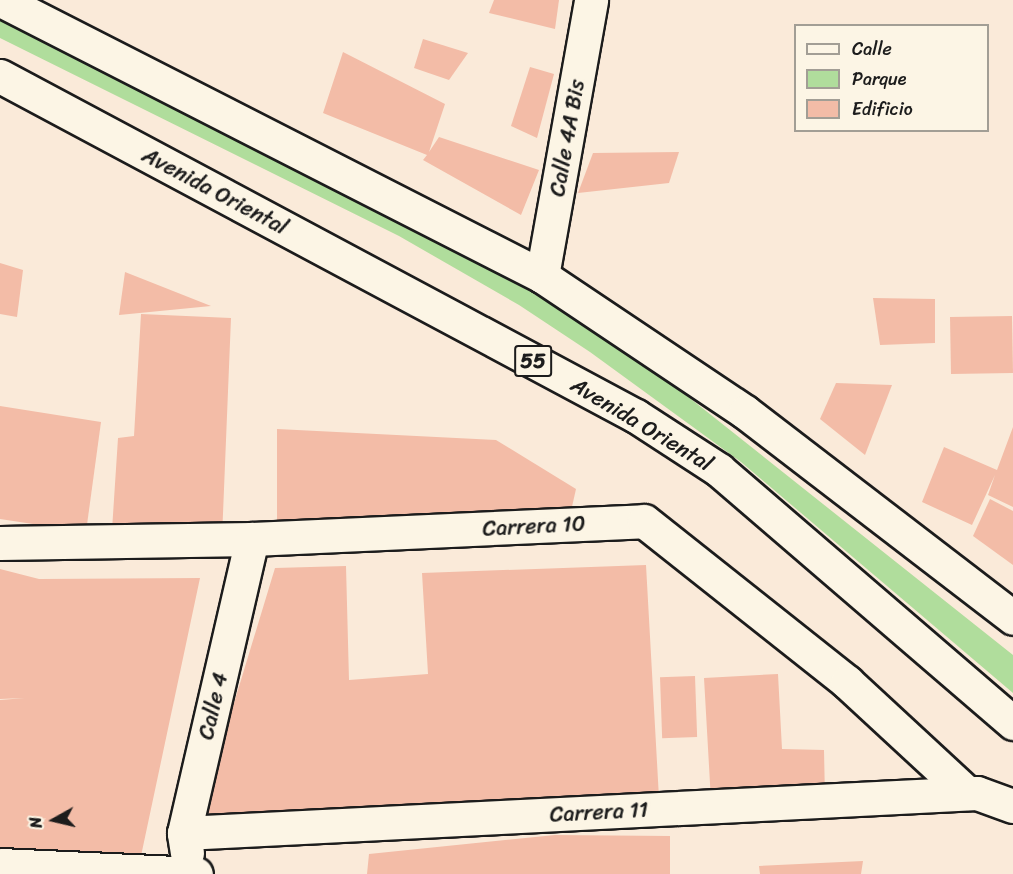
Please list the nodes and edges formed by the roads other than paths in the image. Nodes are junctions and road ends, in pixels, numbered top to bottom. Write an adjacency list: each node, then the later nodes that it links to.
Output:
1 (1, 0): 4 (main road)
2 (591, 0): 4 (main road, Calle 4A Bis)
3 (0, 76): 8 (main road, Avenida Oriental / 55)
4 (542, 276): 7 (main road)
5 (252, 539): 6 (main road, Carrera 10); 9 (main road, Carrera 10); 11 (main road, Calle 4)
6 (0, 543)
7 (1013, 618)
8 (1013, 723)
9 (967, 793): 10 (main road, Carrera 11); 11 (main road, Carrera 11)
10 (1013, 806)
11 (184, 833): 13 (main road, Calle 4)
12 (0, 865): 13 (main road)
13 (193, 874)

